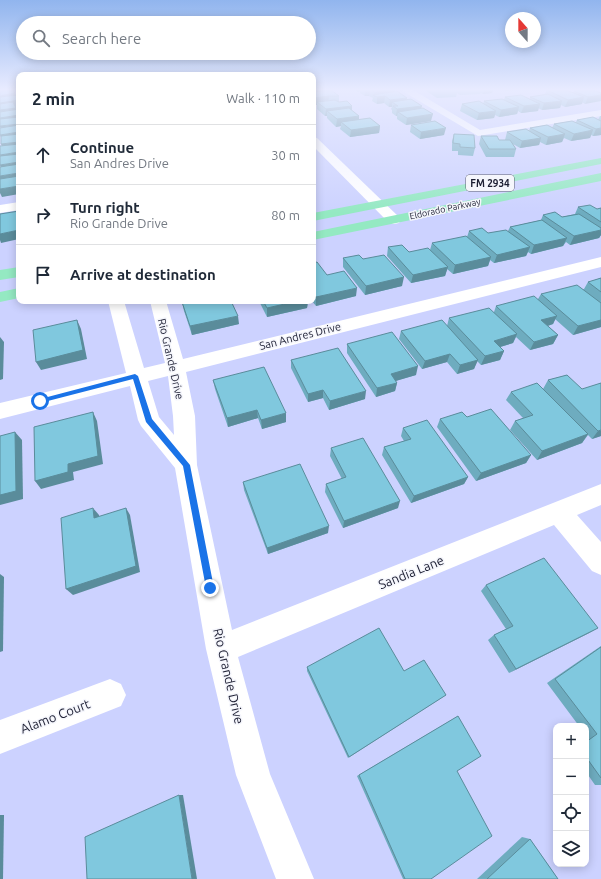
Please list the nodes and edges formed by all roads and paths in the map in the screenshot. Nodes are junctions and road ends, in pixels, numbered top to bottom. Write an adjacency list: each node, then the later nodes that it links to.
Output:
1 (475, 131): 2 (street)
2 (490, 131)
3 (316, 143): 6 (street)
4 (601, 161): 6 (main road, Eldorado Parkway / FM 2934)
5 (601, 177): 10 (main road, Eldorado Parkway / FM 2934)
6 (379, 205): 9 (main road, Eldorado Parkway / FM 2934); 10 (street)
7 (16, 206): 8 (street)
8 (0, 208)
9 (316, 216)
10 (394, 220): 11 (main road, Eldorado Parkway / FM 2934)
11 (316, 235)
12 (601, 262): 19 (street, San Andres Drive)
13 (16, 272): 14 (main road)
14 (0, 275)
15 (16, 294): 16 (main road)
16 (0, 297)
17 (117, 304): 20 (street, Rio Grande Drive)
18 (159, 304): 19 (street, Rio Grande Drive)
19 (176, 367): 20 (street, San Andres Drive); 22 (street, Rio Grande Drive)
20 (135, 376): 21 (street, San Andres Drive); 22 (street, Rio Grande Drive)
21 (0, 411)
22 (186, 465): 26 (street, Rio Grande Drive)
23 (601, 494): 24 (street, Sandia Lane)
24 (558, 512): 25 (street); 26 (street, Sandia Lane)
25 (601, 562)
26 (221, 649): 29 (street, Rio Grande Drive)
27 (110, 695): 28 (street, Alamo Court)
28 (0, 737)
29 (295, 879)

